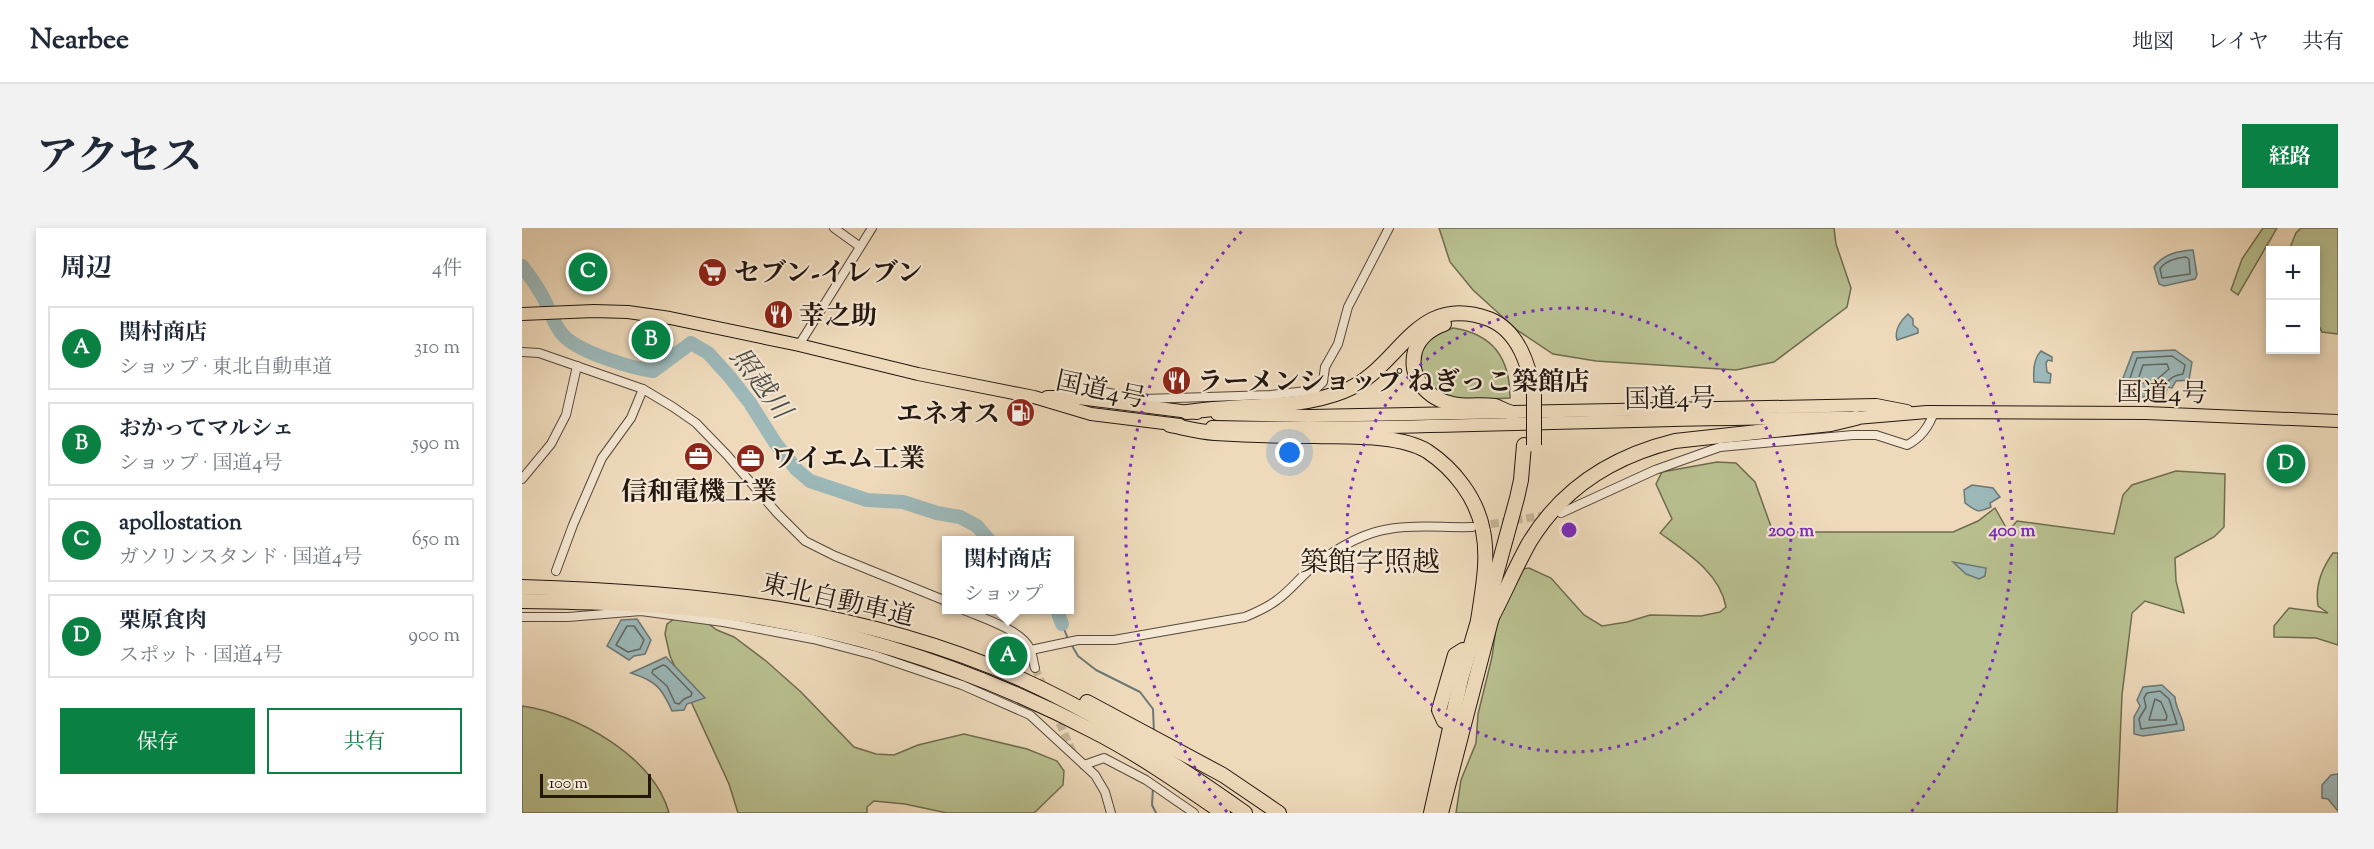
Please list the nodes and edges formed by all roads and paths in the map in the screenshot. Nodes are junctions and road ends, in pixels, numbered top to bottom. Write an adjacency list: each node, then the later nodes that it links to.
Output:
1 (834, 228): 4 (street)
2 (872, 228): 4 (street)
3 (1389, 228): 13 (street)
4 (859, 246): 6 (street)
5 (526, 314): 6 (highway, 国道4号)
6 (799, 345): 12 (highway, 国道4号)
7 (522, 352): 8 (street)
8 (577, 366): 10 (street); 22 (street)
9 (1075, 387): 13 (street)
10 (643, 389): 25 (street); 27 (street)
11 (1530, 395): 14 (highway); 17 (highway); 33 (highway, bridge)
12 (1034, 397): 13 (highway, 国道4号); 19 (highway, 国道4号)
13 (1130, 401): 14 (highway, 国道4号); 19 (street)
14 (1186, 412): 17 (highway, 国道4号)
15 (1914, 412): 16 (highway, 国道4号); 17 (highway, 国道4号); 18 (highway, 国道4号)
16 (1934, 412): 20 (highway, 国道4号); 23 (street)
17 (1512, 413)
18 (1856, 418): 21 (highway, 国道4号); 33 (highway)
19 (1128, 420): 21 (highway, 国道4号)
20 (2338, 421)
21 (1170, 425): 33 (highway)
22 (522, 479)
23 (1561, 513)
24 (1472, 527): 35 (street)
25 (556, 571)
26 (522, 587): 38 (highway, 東北自動車道)
27 (942, 599)
28 (522, 601): 43 (highway, 東北自動車道)
29 (546, 606): 31 (street)
30 (976, 614): 35 (street)
31 (540, 616): 32 (street); 39 (street)
32 (522, 617)
33 (1483, 627): 34 (highway); 40 (highway)
34 (1467, 646): 37 (highway); 37 (highway)
35 (1031, 650): 36 (street)
36 (1035, 668)
37 (1447, 737): 40 (highway)
38 (1163, 749): 44 (highway); 45 (highway)
39 (1084, 765): 41 (street); 42 (street)
40 (1447, 773): 46 (highway); 47 (highway); 48 (highway); 49 (highway)
41 (1110, 813)
42 (1194, 813)
43 (1223, 813)
44 (1245, 813)
45 (1279, 813)
46 (1424, 813)
47 (1431, 813)
48 (1441, 813)
49 (1447, 813)

